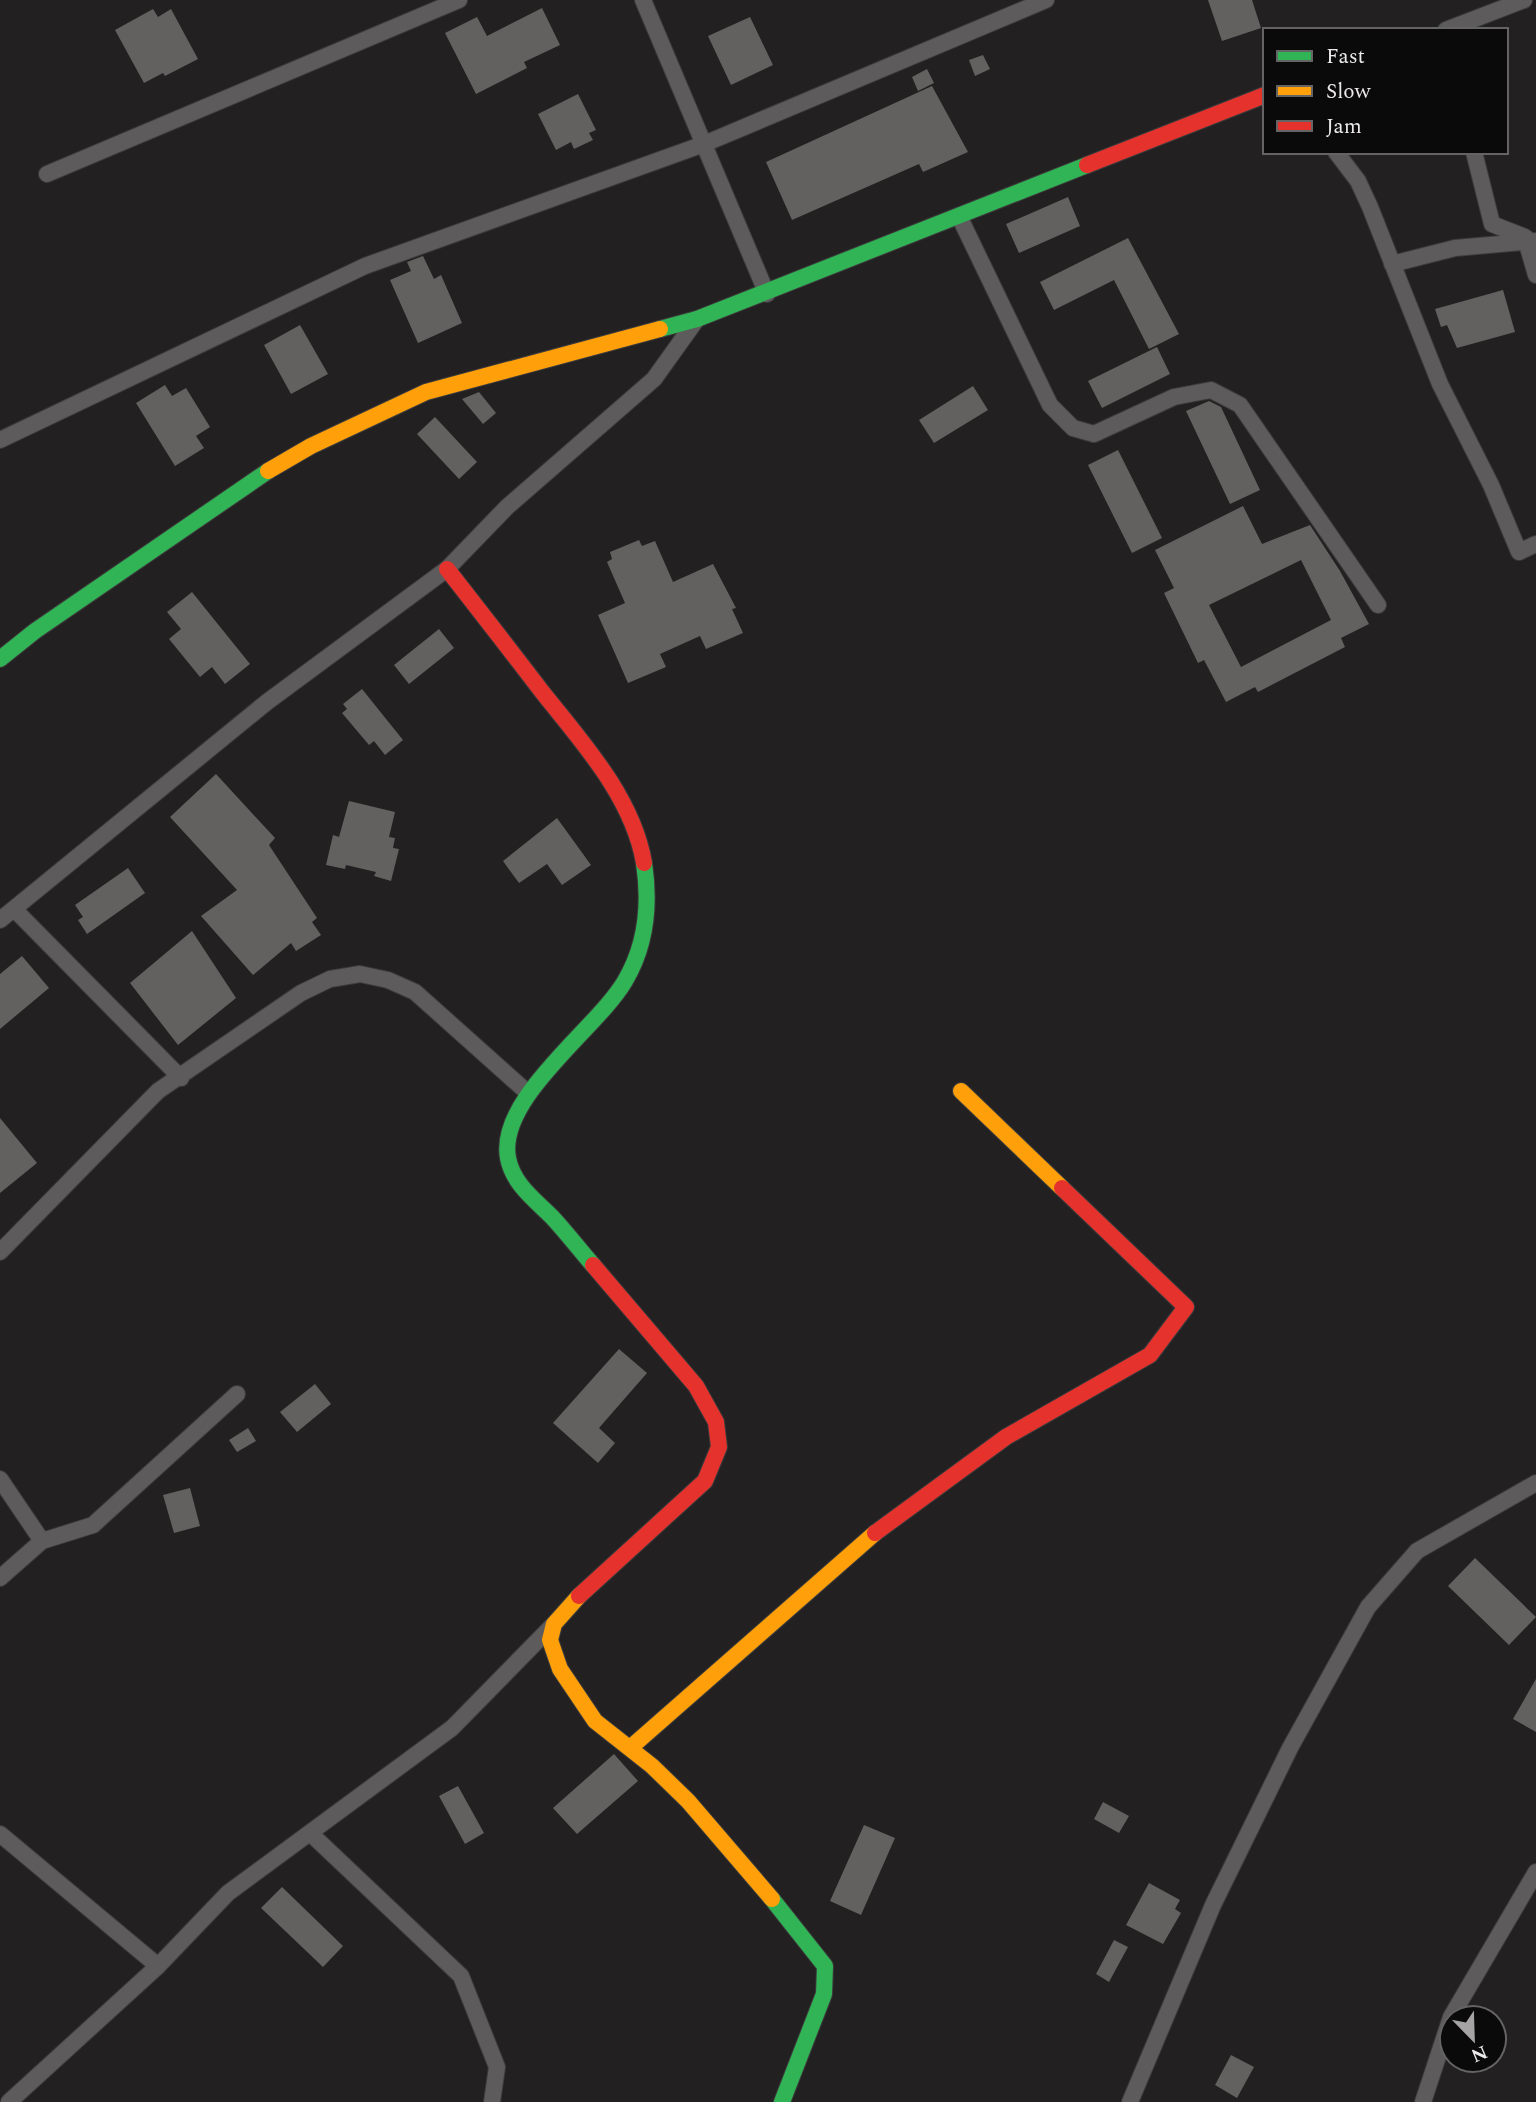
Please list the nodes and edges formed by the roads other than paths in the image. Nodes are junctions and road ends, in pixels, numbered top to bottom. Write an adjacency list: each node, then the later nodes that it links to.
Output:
1 (459, 0): 10 (street)
2 (643, 0): 7 (street)
3 (1046, 0): 7 (street)
4 (1524, 0): 5 (street)
5 (1454, 28)
6 (1263, 96): 11 (street)
7 (704, 144): 15 (street); 17 (street)
8 (1338, 154): 13 (street)
9 (1474, 154): 12 (street)
10 (47, 174)
11 (959, 216): 15 (street); 20 (street)
12 (1532, 241): 13 (street); 14 (street)
13 (1392, 264): 18 (street)
14 (1536, 275)
15 (767, 294): 16 (street)
16 (697, 319): 19 (street); 21 (street)
17 (0, 440)
18 (1536, 544)
19 (447, 569): 22 (street); 26 (street)
20 (1378, 605)
21 (0, 659)
22 (14, 909): 23 (street); 24 (street)
23 (0, 920)
24 (181, 1079): 26 (street); 27 (street)
25 (961, 1091): 34 (street)
26 (528, 1093): 33 (street)
27 (0, 1252)
28 (237, 1394): 31 (street)
29 (0, 1479): 31 (street)
30 (1536, 1483): 42 (street)
31 (42, 1541): 32 (street)
32 (0, 1578)
33 (554, 1624): 34 (street); 35 (street)
34 (630, 1748): 39 (street)
35 (310, 1833): 38 (street); 41 (street)
36 (0, 1834): 38 (street)
37 (1536, 1872): 43 (street)
38 (158, 1966): 40 (street)
39 (788, 2100)
40 (9, 2102)
41 (492, 2102)
42 (1130, 2102)
43 (1423, 2102)

